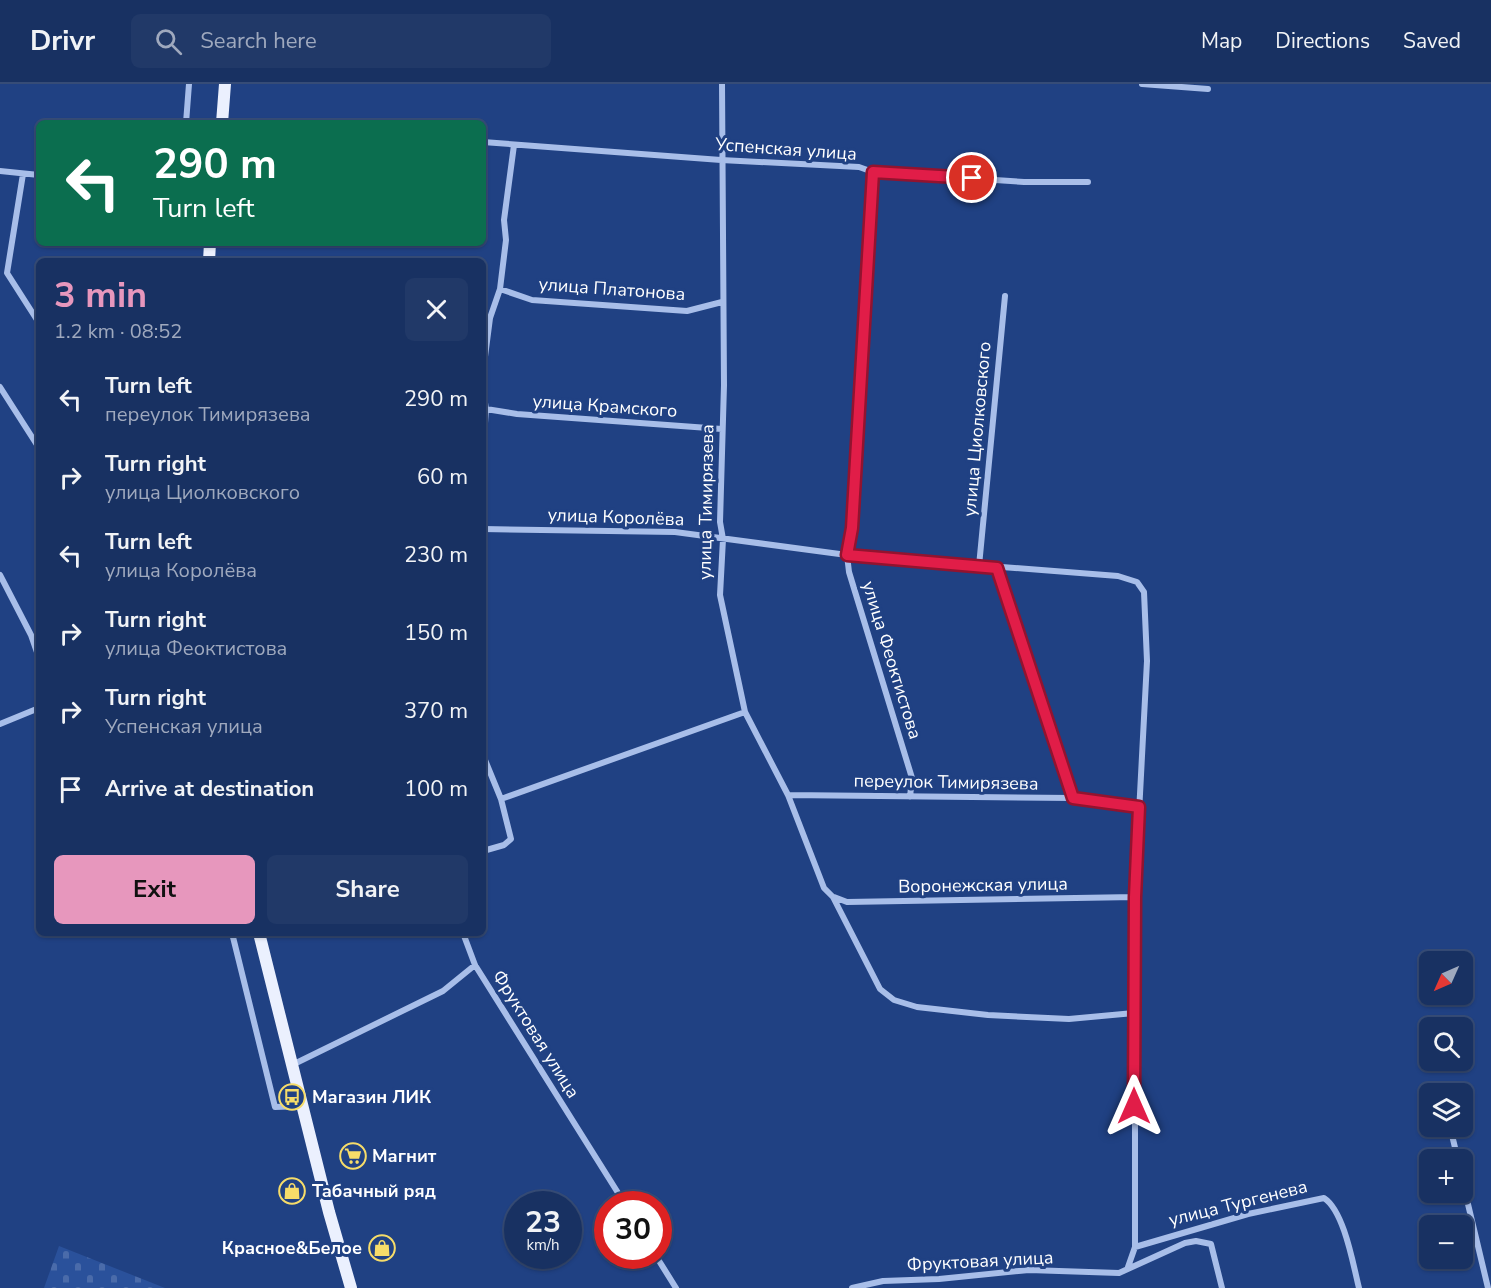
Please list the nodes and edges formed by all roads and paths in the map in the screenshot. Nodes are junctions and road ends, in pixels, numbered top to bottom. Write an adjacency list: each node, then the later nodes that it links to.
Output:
1 (189, 84): 6 (street)
2 (225, 84): 7 (main road)
3 (722, 84): 10 (street, улица Тимирязева)
4 (1142, 84): 5 (street)
5 (1208, 89)
6 (186, 120)
7 (222, 120)
8 (486, 142): 9 (street, Успенская улица)
9 (514, 145): 10 (street, Успенская улица); 16 (street)
10 (722, 160): 12 (street, Успенская улица); 18 (street, улица Тимирязева)
11 (0, 171): 13 (street)
12 (873, 172): 15 (street, Успенская улица); 27 (street, улица Феоктистова)
13 (23, 174): 14 (street); 19 (street)
14 (36, 175)
15 (1088, 182)
16 (500, 289): 18 (street, улица Платонова); 20 (street)
17 (1005, 296): 28 (street, улица Циолковского)
18 (722, 302): 23 (street, улица Тимирязева)
19 (36, 318)
20 (486, 349)
21 (0, 387): 24 (street)
22 (486, 409): 23 (street, улица Крамского)
23 (722, 429): 26 (street, улица Тимирязева)
24 (36, 443)
25 (486, 529): 26 (street, улица Королёва)
26 (723, 539): 27 (street, улица Королёва); 33 (street, улица Тимирязева)
27 (847, 555): 28 (street, улица Королёва); 37 (street, улица Феоктистова)
28 (979, 566): 29 (street, улица Королёва)
29 (997, 568): 38 (street); 40 (street, улица Королёва)
30 (0, 575): 31 (street)
31 (36, 649)
32 (36, 709): 34 (street)
33 (745, 712): 36 (street, улица Тимирязева); 39 (street)
34 (0, 724)
35 (486, 762): 39 (street)
36 (788, 795): 37 (street, переулок Тимирязева); 42 (street, улица Тимирязева)
37 (910, 797): 38 (street, переулок Тимирязева)
38 (1073, 798): 40 (street, переулок Тимирязева)
39 (501, 800): 41 (street)
40 (1139, 807): 43 (street)
41 (486, 850)
42 (833, 897): 43 (street, Воронежская улица); 48 (street, улица Тимирязева)
43 (1135, 897): 48 (street)
44 (233, 936): 50 (street)
45 (260, 936): 49 (main road)
46 (464, 936): 47 (street)
47 (475, 965): 49 (street, Фруктовая улица); 51 (street, Фруктовая улица)
48 (1134, 1013): 53 (street)
49 (292, 1065): 50 (main road)
50 (303, 1106): 56 (main road)
51 (616, 1191)
52 (1468, 1203): 61 (street)
53 (1135, 1247): 54 (street); 60 (street, улица Тургенева)
54 (1128, 1267): 58 (street, Фруктовая улица); 59 (street, Фруктовая улица)
55 (664, 1269): 57 (street)
56 (351, 1288)
57 (676, 1288)
58 (852, 1288)
59 (1222, 1288)
60 (1359, 1288)
61 (1488, 1288)

